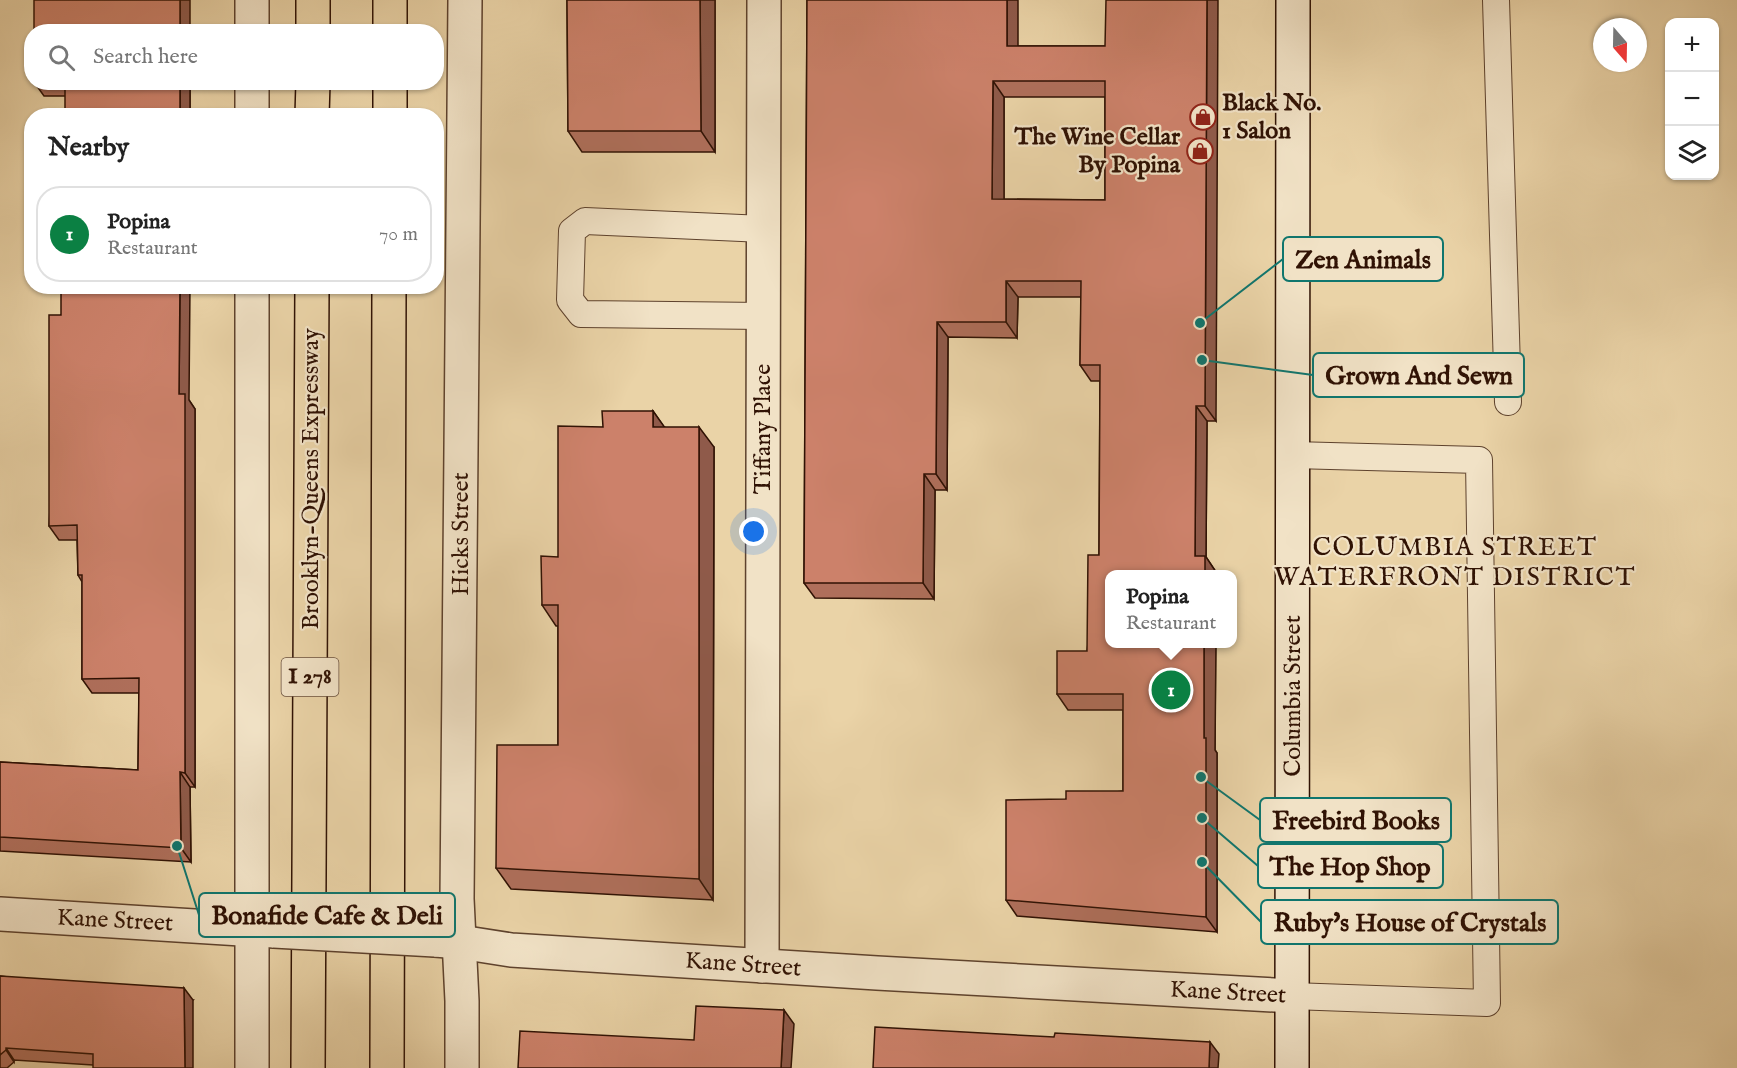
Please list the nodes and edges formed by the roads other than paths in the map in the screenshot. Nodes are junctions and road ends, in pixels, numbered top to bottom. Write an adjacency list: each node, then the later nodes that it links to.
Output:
1 (252, 0): 8 (street)
2 (313, 0): 9 (highway)
3 (390, 0): 10 (highway)
4 (465, 0): 26 (street, Hicks Street)
5 (764, 0): 17 (street, Tiffany Place)
6 (1293, 0): 23 (street, Columbia Street)
7 (1496, 0): 22 (lane)
8 (252, 24)
9 (313, 24)
10 (390, 24)
11 (252, 90): 14 (street)
12 (313, 90): 15 (highway)
13 (390, 90): 16 (highway)
14 (252, 108)
15 (312, 108)
16 (390, 108)
17 (764, 229): 21 (street, Tiffany Place); 21 (lane)
18 (252, 294): 25 (street)
19 (312, 294): 30 (highway, Brooklyn-Queens Expressway / I 278)
20 (389, 294): 31 (highway)
21 (764, 316): 27 (street, Tiffany Place)
22 (1508, 402)
23 (1293, 454): 28 (street, Columbia Street); 28 (lane, Kane Street)
24 (0, 914): 25 (street, Kane Street)
25 (263, 930): 26 (street, Kane Street, bridge); 29 (street)
26 (447, 941): 27 (street, Kane Street); 32 (street, Hicks Street)
27 (762, 966): 28 (street, Kane Street)
28 (1292, 996): 33 (street, Columbia Street)
29 (252, 1068)
30 (308, 1068)
31 (387, 1068)
32 (462, 1068)
33 (1292, 1068)

